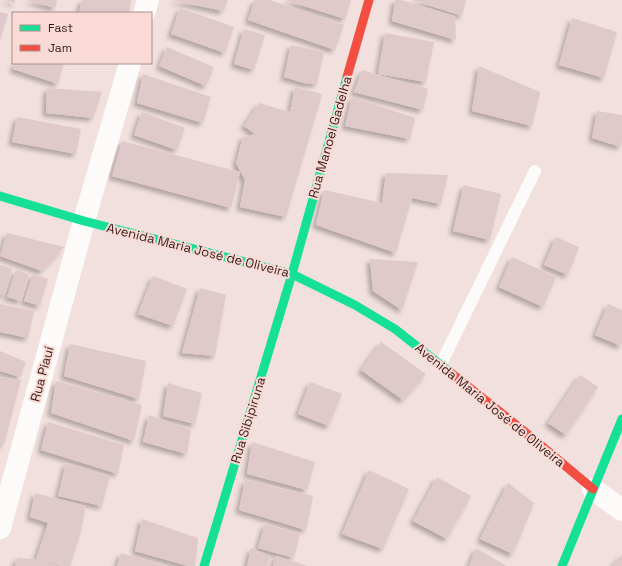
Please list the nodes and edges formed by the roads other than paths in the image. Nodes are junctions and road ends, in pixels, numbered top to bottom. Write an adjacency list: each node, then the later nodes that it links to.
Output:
1 (148, 0): 3 (street)
2 (369, 0): 8 (street, Rua Manoel Gadelha)
3 (144, 12)
4 (130, 64): 7 (street, Rua Piauí)
5 (535, 171): 9 (lane)
6 (0, 196): 7 (street, Avenida Maria José de Oliveira)
7 (84, 221): 8 (street, Avenida Maria José de Oliveira); 13 (street, Rua Piauí)
8 (292, 274): 9 (street, Avenida Maria José de Oliveira); 14 (street, Rua Sibipiruna)
9 (440, 366): 11 (street, Avenida Maria José de Oliveira)
10 (622, 419): 11 (street)
11 (593, 489): 12 (street); 15 (street)
12 (622, 510)
13 (0, 528)
14 (204, 566)
15 (562, 566)

